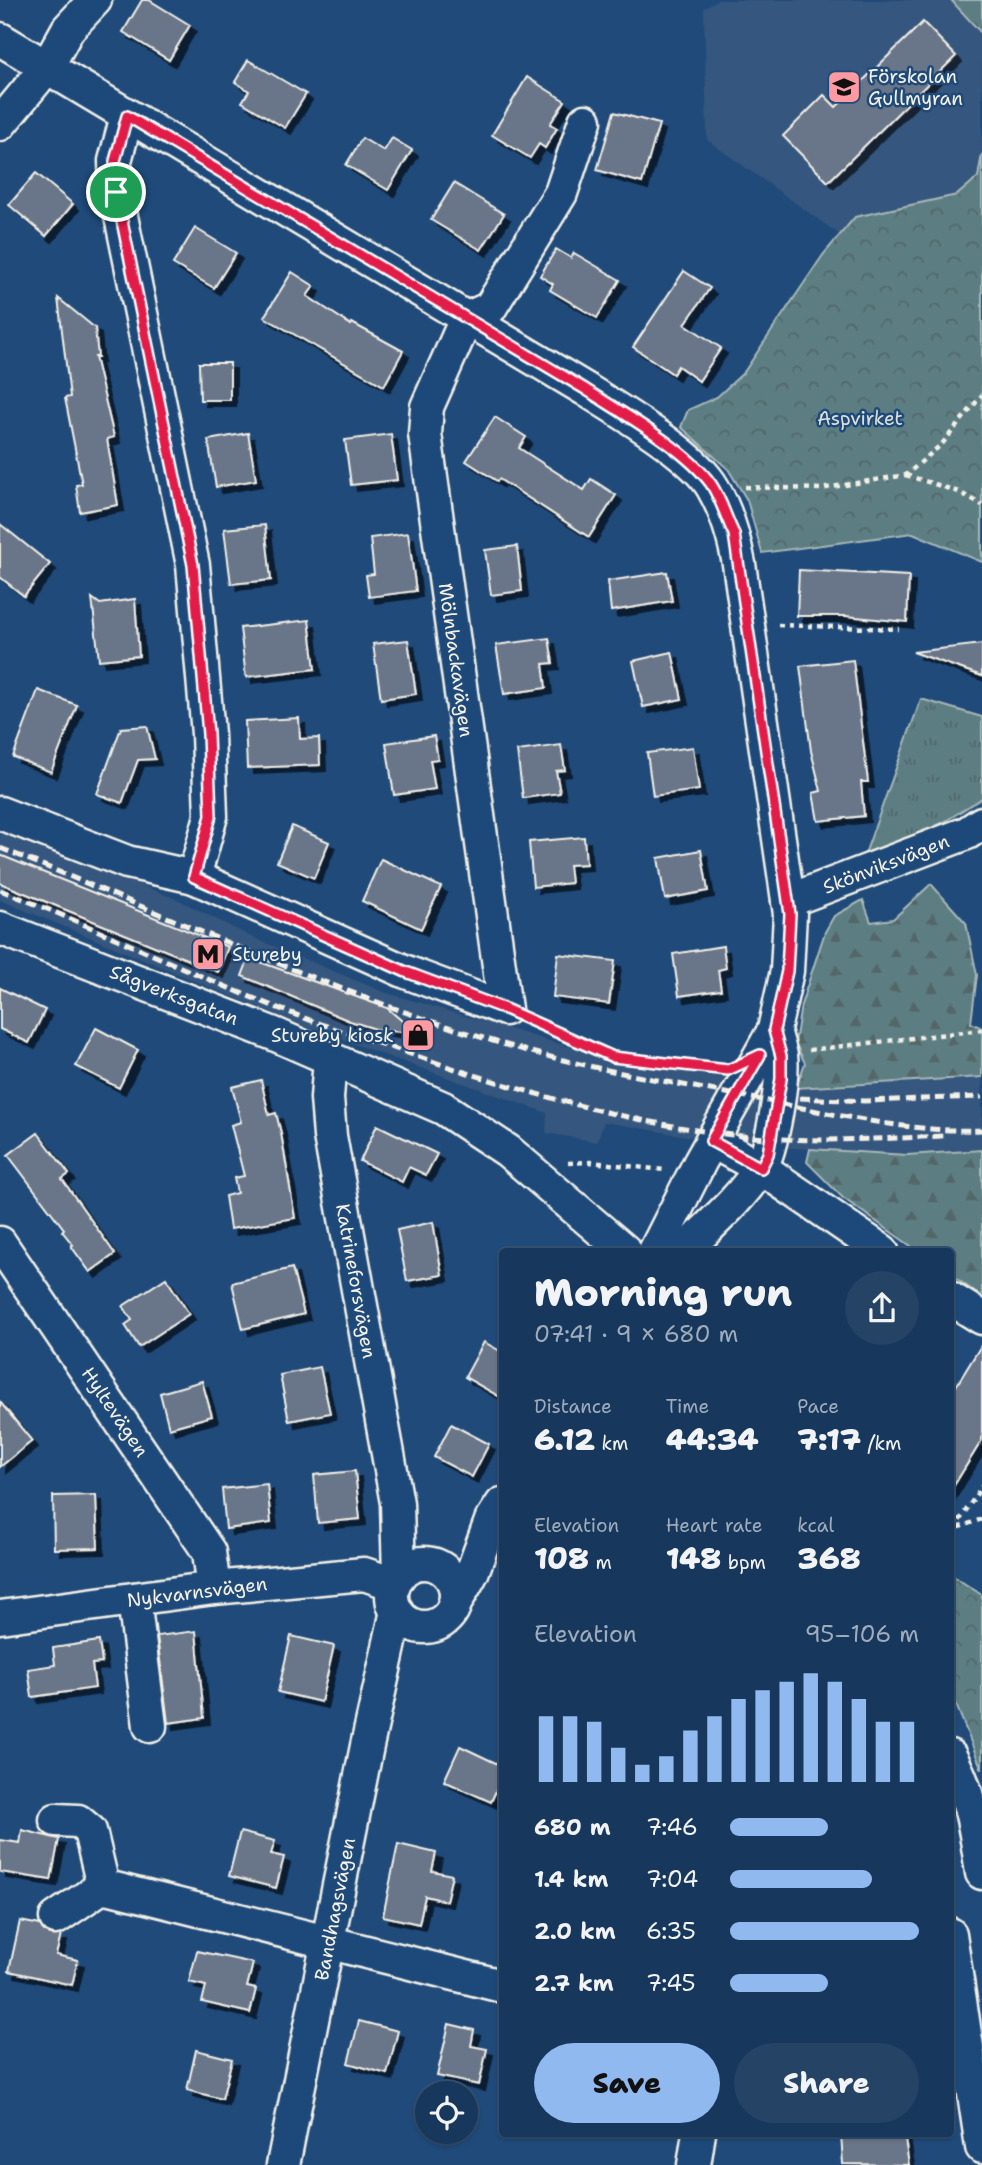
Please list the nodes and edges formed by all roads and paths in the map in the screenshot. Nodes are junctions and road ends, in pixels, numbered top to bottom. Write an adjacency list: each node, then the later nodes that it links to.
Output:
1 (95, 0): 3 (street)
2 (0, 39): 3 (street)
3 (47, 66): 4 (street); 6 (street)
4 (127, 116): 7 (street); 16 (street)
5 (585, 121): 7 (street)
6 (0, 124)
7 (466, 318): 10 (street); 23 (street, Mölnbackavägen)
8 (982, 395): 9 (path)
9 (906, 475): 10 (path); 11 (path)
10 (706, 478): 12 (street)
11 (982, 505)
12 (748, 626): 13 (path); 17 (street)
13 (899, 629)
14 (0, 813): 16 (street)
15 (982, 823): 17 (street, Skönviksvägen)
16 (194, 877): 23 (street)
17 (788, 901): 25 (street)
18 (0, 928): 26 (street, Sågverksgatan)
19 (203, 935): 20 (path)
20 (197, 952): 21 (path); 22 (path)
21 (192, 963)
22 (222, 963)
23 (505, 1009): 25 (path)
24 (982, 1030): 25 (path)
25 (771, 1047): 27 (street); 29 (street)
26 (330, 1059): 32 (street, Sågverksgatan); 41 (street, Katrineforsvägen)
27 (711, 1141): 29 (street); 30 (street)
28 (566, 1163): 30 (path)
29 (761, 1168): 34 (street); 35 (street)
30 (691, 1179): 33 (street)
31 (0, 1243): 42 (street, Hyltevägen)
32 (621, 1248)
33 (656, 1248)
34 (687, 1248)
35 (878, 1248)
36 (982, 1486): 39 (path)
37 (497, 1512): 41 (street); 44 (street)
38 (982, 1520): 40 (path)
39 (954, 1528)
40 (954, 1530)
41 (410, 1580): 42 (street, Nykvarnsvägen); 44 (street); 46 (street); 47 (street, Bandhagsvägen)
42 (214, 1588): 43 (street, Nykvarnsvägen)
43 (134, 1599): 45 (street, Nykvarnsvägen); 48 (street)
44 (454, 1605): 46 (street)
45 (0, 1617)
46 (428, 1626): 47 (street)
47 (389, 1653): 54 (street, Bandhagsvägen)
48 (150, 1726)
49 (954, 1763): 51 (street)
50 (56, 1820): 52 (street)
51 (982, 1873)
52 (103, 1886): 53 (street); 54 (street)
53 (56, 1918)
54 (328, 1942): 55 (street); 60 (street, Bandhagsvägen)
55 (499, 1985)
56 (954, 1985): 57 (street)
57 (963, 2099): 59 (street)
58 (698, 2137): 61 (street)
59 (982, 2147)
60 (284, 2165)
61 (694, 2165)

